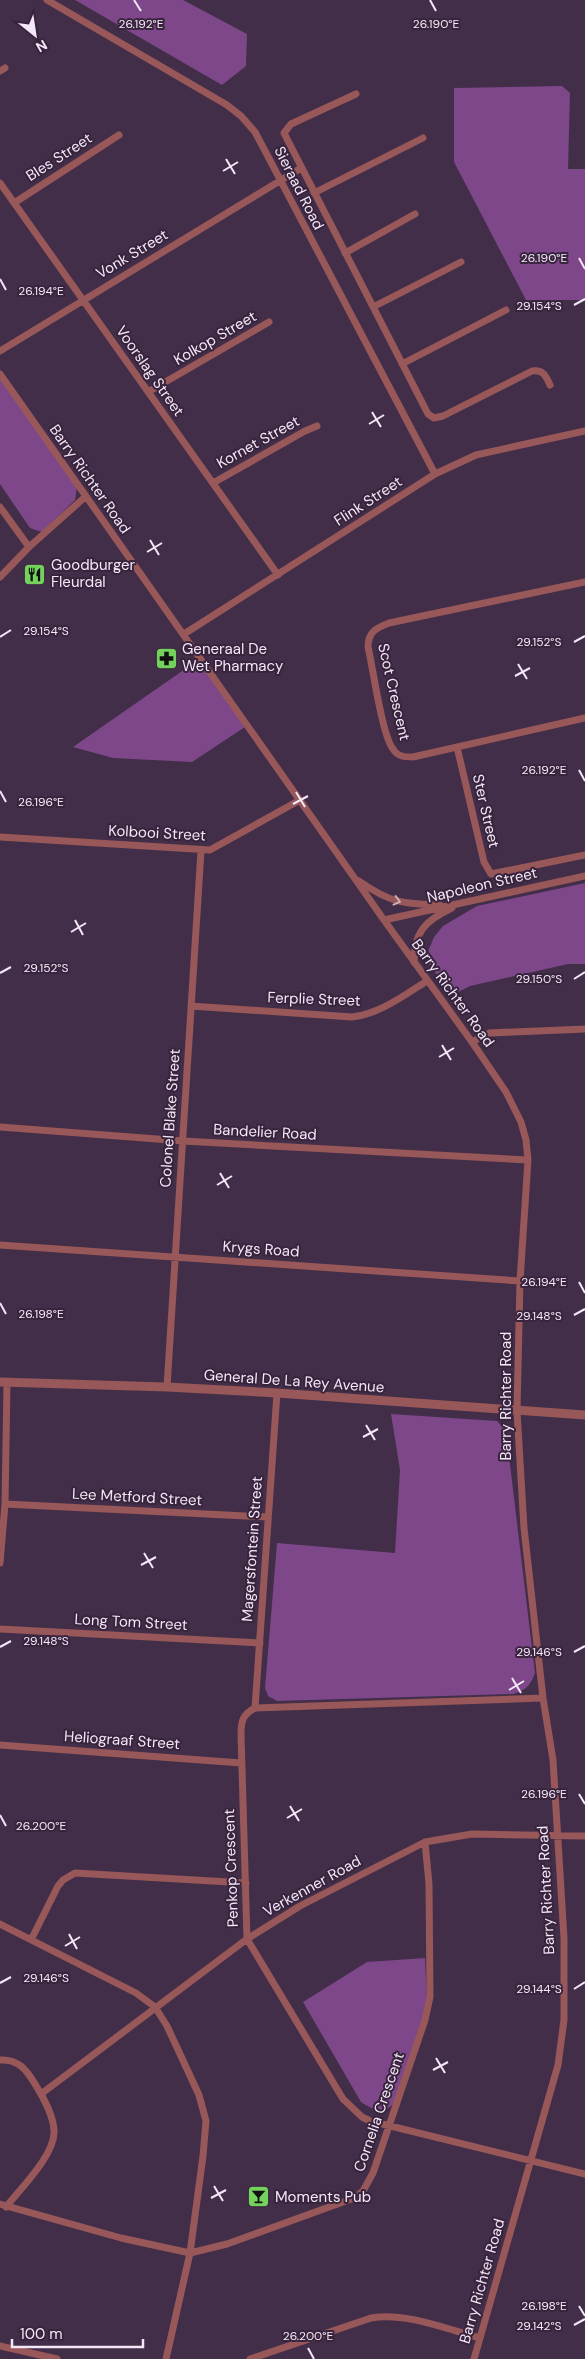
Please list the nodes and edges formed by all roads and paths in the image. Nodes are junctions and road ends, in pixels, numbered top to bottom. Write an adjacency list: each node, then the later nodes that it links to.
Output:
1 (47, 0): 6 (street, Sieraad Road)
2 (356, 94): 5 (street)
3 (120, 135): 9 (street, Bles Street)
4 (422, 138): 8 (street)
5 (301, 168): 6 (street, Vonk Street); 8 (street)
6 (279, 181): 13 (street, Vonk Street); 24 (street, Sieraad Road)
7 (0, 183): 9 (street, Voorslag Street)
8 (314, 193): 11 (street)
9 (14, 203): 13 (street, Voorslag Street)
10 (415, 214): 11 (street)
11 (344, 253): 14 (street)
12 (461, 262): 14 (street)
13 (83, 300): 17 (street, Vonk Street); 21 (street, Voorslag Street)
14 (372, 307): 18 (street)
15 (506, 310): 18 (street)
16 (269, 322): 21 (street, Kolkop Street)
17 (0, 352)
18 (402, 364): 20 (street)
19 (0, 374): 26 (street, Barry Richter Road)
20 (550, 385)
21 (148, 392): 25 (street, Voorslag Street)
22 (317, 426): 25 (street, Kornet Street)
23 (585, 431): 24 (street, Flink Street)
24 (435, 474): 29 (street, Flink Street)
25 (213, 483): 29 (street, Voorslag Street)
26 (85, 497): 28 (street); 32 (street, Barry Richter Road)
27 (0, 507): 28 (street)
28 (28, 547): 30 (street)
29 (278, 575): 32 (street, Flink Street)
30 (0, 577)
31 (585, 582): 34 (street, Scot Crescent)
32 (184, 634): 35 (street, Barry Richter Road)
33 (585, 718): 34 (street, Scot Crescent)
34 (457, 748): 39 (street, Ster Street)
35 (300, 800): 37 (street, Kolbooi Street); 41 (street, Barry Richter Road)
36 (0, 837): 37 (street, Kolbooi Street)
37 (201, 851): 47 (street, Colonel Blake Street)
38 (585, 855): 39 (street, Napoleon Street)
39 (496, 875)
40 (585, 876): 42 (street, Napoleon Street)
41 (355, 878): 43 (street, one-way to 43); 44 (street, Barry Richter Road)
42 (471, 901): 43 (street, Napoleon Street); 45 (street)
43 (452, 906): 44 (street, Napoleon Street)
44 (384, 920): 45 (street, Barry Richter Road)
45 (414, 962): 46 (street, Barry Richter Road)
46 (427, 981): 47 (street, Ferplie Street); 49 (street, Barry Richter Road)
47 (191, 1006): 51 (street, Colonel Blake Street)
48 (585, 1029): 49 (street)
49 (472, 1042): 52 (street, Barry Richter Road)
50 (0, 1127): 51 (street, Bandelier Road)
51 (183, 1141): 52 (street, Bandelier Road); 54 (street, Colonel Blake Street)
52 (528, 1160): 55 (street, Barry Richter Road)
53 (0, 1245): 54 (street, Krygs Road)
54 (175, 1257): 55 (street, Krygs Road); 57 (street, Colonel Blake Street)
55 (520, 1281): 59 (street, Barry Richter Road)
56 (4, 1382): 57 (street, General De La Rey Avenue); 61 (street)
57 (167, 1387): 58 (street, General De La Rey Avenue)
58 (277, 1393): 59 (street, General De La Rey Avenue); 62 (street, Magersfontein Street)
59 (517, 1411): 60 (street, General De La Rey Avenue); 66 (street, Barry Richter Road)
60 (585, 1415)
61 (5, 1504): 62 (street, Lee Metford Street); 63 (street)
62 (268, 1517): 65 (street, Magersfontein Street)
63 (0, 1563)
64 (0, 1629): 65 (street, Long Tom Street)
65 (260, 1643): 67 (street, Magersfontein Street)
66 (543, 1698): 67 (street); 71 (street, Barry Richter Road)
67 (255, 1708): 69 (street, Penkop Crescent)
68 (0, 1745): 69 (street, Heliograaf Street)
69 (241, 1763): 73 (street, Penkop Crescent)
70 (585, 1836): 71 (street, Verkenner Road)
71 (556, 1837): 72 (street, Verkenner Road); 81 (street, Barry Richter Road)
72 (426, 1842): 76 (street, Verkenner Road); 80 (street, Cornelia Crescent)
73 (246, 1883): 75 (street); 76 (street, Penkop Crescent)
74 (0, 1924): 75 (street)
75 (32, 1938): 77 (street)
76 (247, 1939): 77 (street, Verkenner Road); 80 (street, Penkop Crescent)
77 (155, 2007): 79 (street, Verkenner Road); 84 (street)
78 (0, 2060): 79 (street)
79 (41, 2094): 83 (street)
80 (389, 2125): 81 (street, Penkop Crescent); 84 (street, Cornelia Crescent)
81 (530, 2160): 82 (street, Penkop Crescent); 85 (street, Barry Richter Road)
82 (585, 2174)
83 (3, 2205): 84 (street, Cornelia Crescent)
84 (190, 2253): 88 (street)
85 (480, 2338): 89 (street); 90 (street, Barry Richter Road)
86 (0, 2346): 87 (street)
87 (57, 2359)
88 (166, 2359)
89 (250, 2359)
90 (474, 2359)

